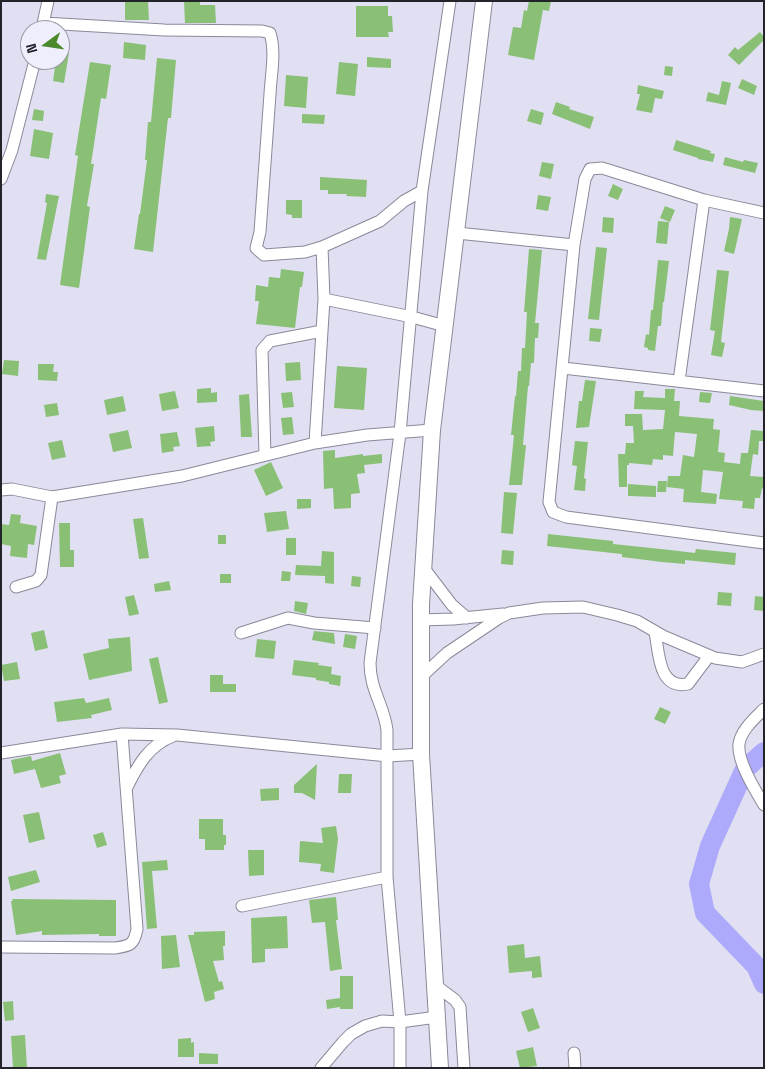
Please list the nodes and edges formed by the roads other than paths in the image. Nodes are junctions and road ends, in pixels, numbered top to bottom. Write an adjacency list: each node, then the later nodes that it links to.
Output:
1 (48, 1): 4 (street)
2 (450, 1): 9 (street)
3 (484, 1): 12 (street)
4 (44, 20)
5 (70, 27): 14 (street)
6 (32, 70): 7 (street)
7 (6, 151): 8 (street)
8 (1, 179)
9 (422, 191): 14 (street); 16 (street)
10 (704, 200): 11 (street); 13 (street); 20 (street)
11 (764, 213)
12 (457, 233): 13 (street); 17 (street)
13 (574, 245): 19 (street)
14 (322, 247): 15 (street)
15 (324, 299): 16 (street); 18 (street)
16 (412, 317): 17 (street); 23 (street)
17 (445, 326): 22 (street)
18 (322, 331): 24 (street); 25 (street)
19 (563, 368): 20 (street); 28 (street)
20 (679, 382): 21 (street)
21 (764, 391)
22 (432, 430): 23 (street); 29 (street)
23 (400, 433): 24 (street); 34 (street)
24 (315, 442): 25 (street)
25 (265, 455): 27 (street)
26 (1, 490): 27 (street)
27 (52, 497): 30 (street)
28 (764, 543)
29 (423, 567): 32 (street); 33 (street)
30 (16, 587)
31 (509, 614): 32 (street); 35 (street); 39 (street)
32 (466, 618): 33 (street)
33 (421, 620): 39 (street)
34 (375, 628): 36 (street); 45 (street)
35 (655, 632): 38 (street); 38 (street)
36 (241, 633)
37 (764, 654): 38 (street)
38 (709, 656)
39 (421, 677): 44 (street)
40 (764, 709): 47 (street)
41 (122, 734): 42 (street); 43 (street); 46 (street)
42 (177, 735): 45 (street); 46 (street)
43 (1, 753)
44 (421, 754): 45 (street); 51 (street)
45 (388, 756): 48 (street)
46 (126, 789): 50 (street)
47 (764, 805)
48 (387, 876): 49 (street); 53 (street)
49 (242, 906)
50 (1, 947)
51 (435, 986): 52 (street); 58 (street)
52 (437, 1017): 53 (street); 57 (street)
53 (400, 1022): 55 (street); 56 (street)
54 (574, 1053): 59 (street)
55 (321, 1068)
56 (400, 1068)
57 (440, 1068)
58 (464, 1068)
59 (575, 1068)

